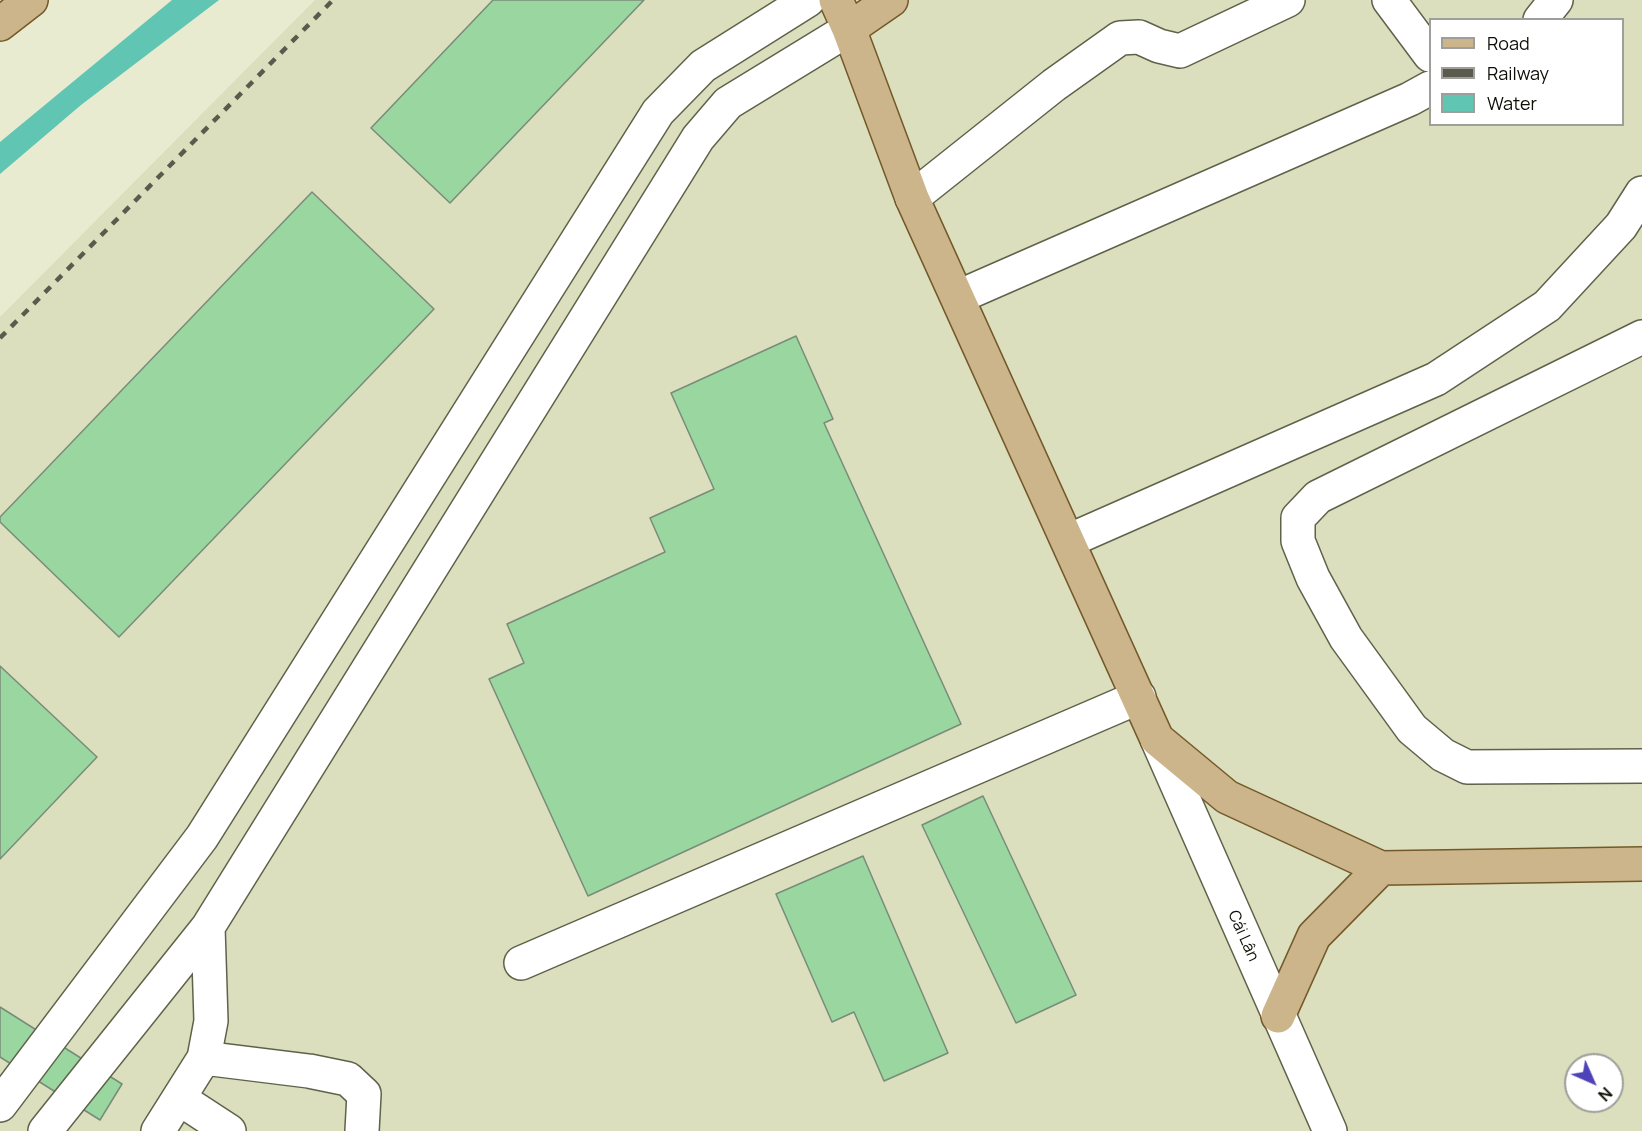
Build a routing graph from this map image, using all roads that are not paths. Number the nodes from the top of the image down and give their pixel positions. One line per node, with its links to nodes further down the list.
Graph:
1 (31, 0): 9 (main road)
2 (808, 0): 21 (street)
3 (836, 0): 10 (main road)
4 (891, 0): 10 (main road)
5 (1288, 0): 14 (street)
6 (1389, 0): 11 (street)
7 (1556, 0): 8 (street)
8 (1542, 18)
9 (0, 24)
10 (849, 29): 14 (main road); 23 (street)
11 (1429, 52)
12 (1429, 89): 15 (street)
13 (1642, 193): 17 (street)
14 (912, 198): 15 (main road)
15 (958, 297): 17 (main road)
16 (1642, 337): 20 (street)
17 (1068, 541): 18 (main road)
18 (1139, 697): 19 (main road); 26 (street)
19 (1157, 740): 24 (main road); 27 (street, Cái Lân)
20 (1642, 766)
21 (202, 837): 23 (street); 30 (street)
22 (1642, 864): 24 (main road)
23 (247, 865): 25 (street)
24 (1381, 868): 27 (main road)
25 (208, 927): 28 (street); 31 (street)
26 (522, 963)
27 (1278, 1016): 35 (street, Cái Lân)
28 (204, 1058): 29 (street); 34 (street)
29 (180, 1099): 32 (street); 33 (street)
30 (0, 1105)
31 (45, 1131)
32 (158, 1131)
33 (229, 1131)
34 (362, 1131)
35 (1330, 1131)

